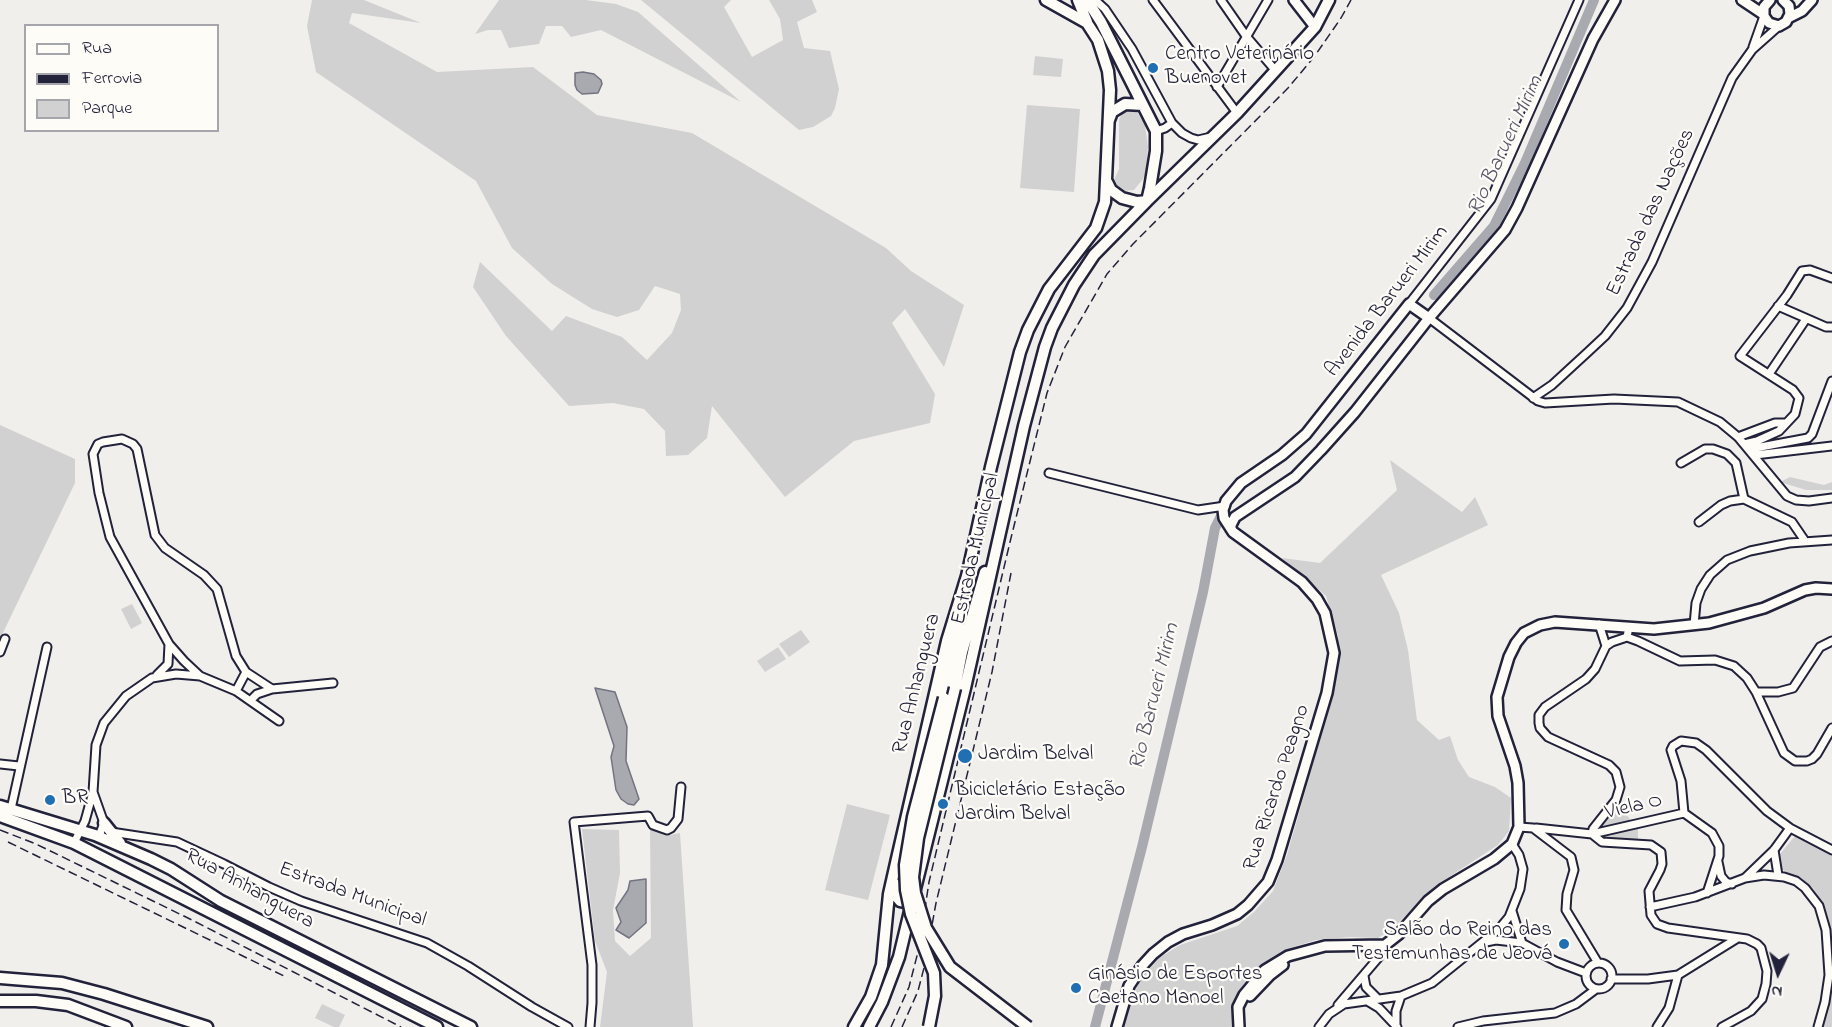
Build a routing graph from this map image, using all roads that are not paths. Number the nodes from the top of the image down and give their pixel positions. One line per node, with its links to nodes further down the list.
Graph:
1 (1046, 0): 20 (main road)
2 (1078, 0): 20 (main road, Rua Anhanguera)
3 (1087, 0): 26 (main road)
4 (1095, 0): 24 (street)
5 (1153, 0): 28 (street)
6 (1221, 0): 23 (street)
7 (1268, 0): 23 (street)
8 (1294, 0): 22 (street)
9 (1329, 0): 22 (main road, Estrada Municipal)
10 (1579, 0): 38 (street, Avenida Barueri Mirim)
11 (1610, 0): 18 (street, Avenida Barueri Mirim)
12 (1615, 0): 18 (street, Avenida Barueri Mirim)
13 (1742, 0): 17 (street)
14 (1770, 0): 17 (street)
15 (1783, 0): 19 (street)
16 (1812, 0): 19 (street)
17 (1764, 15): 21 (street); 25 (street, Estrada das Nações)
18 (1604, 17): 40 (street, Avenida Barueri Mirim)
19 (1788, 18): 21 (street)
20 (1087, 23): 31 (main road, Rua Anhanguera)
21 (1779, 26): 25 (street, Estrada das Nações)
22 (1315, 27): 27 (main road, Estrada Municipal)
23 (1246, 36): 27 (street); 28 (street)
24 (1132, 49): 26 (street); 32 (street)
25 (1752, 50): 45 (street, Estrada das Nações)
26 (1117, 53): 29 (main road)
27 (1275, 70): 30 (main road, Estrada Municipal)
28 (1217, 87): 30 (street)
29 (1143, 105): 31 (main road); 33 (main road)
30 (1237, 113): 34 (main road, Estrada Municipal)
31 (1109, 120): 35 (main road, Rua Anhanguera)
32 (1172, 123): 33 (street); 34 (street)
33 (1156, 131): 36 (main road)
34 (1216, 135): 36 (main road, Estrada Municipal)
35 (1107, 181): 36 (main road); 63 (main road, Rua Anhanguera)
36 (1147, 201): 60 (main road, Estrada Municipal)
37 (1832, 278): 39 (street)
38 (1409, 304): 40 (street); 57 (street, Avenida Barueri Mirim)
39 (1778, 306): 41 (street); 43 (street)
40 (1429, 318): 45 (street); 59 (street, Avenida Barueri Mirim)
41 (1806, 319): 42 (street); 43 (street)
42 (1832, 327)
43 (1769, 374): 46 (street)
44 (1832, 381): 50 (street)
45 (1533, 398): 48 (street)
46 (1786, 423): 47 (street); 49 (street)
47 (1763, 429): 48 (street); 49 (street)
48 (1738, 437): 52 (street)
49 (1769, 437): 52 (street)
50 (1804, 444): 51 (street); 52 (street)
51 (1832, 446)
52 (1750, 449): 56 (street)
53 (1681, 463): 55 (street)
54 (1049, 473): 57 (street)
55 (1744, 498): 58 (street); 62 (street)
56 (1832, 498)
57 (1225, 506): 59 (street)
58 (1699, 522)
59 (1231, 529): 148 (street, Rua Ricardo Peagno)
60 (999, 537): 116 (main road, Estrada Municipal); 147 (main road, bridge)
61 (1832, 540): 62 (street)
62 (1805, 541): 66 (street)
63 (967, 576): 112 (main road, Rua Anhanguera); 146 (main road, bridge)
64 (1832, 589): 66 (street)
65 (1599, 624): 67 (street); 72 (street); 93 (street)
66 (1694, 625): 67 (street)
67 (1629, 627): 68 (street)
68 (1627, 638): 72 (street); 81 (street)
69 (5, 639): 74 (street)
70 (1832, 641): 81 (street)
71 (170, 644): 75 (street); 76 (street); 77 (street)
72 (1606, 646): 98 (street)
73 (47, 647): 86 (street)
74 (0, 652)
75 (246, 672): 79 (street); 80 (street)
76 (200, 676): 77 (street); 80 (street)
77 (152, 678): 88 (street)
78 (333, 683): 79 (street)
79 (272, 689): 82 (street)
80 (236, 691): 82 (street)
81 (1756, 692): 84 (street)
82 (251, 700): 83 (street)
83 (279, 721)
84 (1832, 729)
85 (0, 764): 86 (street)
86 (20, 766): 90 (street)
87 (681, 787): 143 (street)
88 (93, 792): 94 (street); 97 (street)
89 (0, 806): 90 (main road, Rua Anhanguera)
90 (11, 809): 97 (main road, Rua Anhanguera)
91 (1684, 813): 96 (street); 98 (street, Viela O); 106 (street)
92 (0, 816): 101 (main road)
93 (1519, 827): 95 (street); 100 (street)
94 (107, 828): 99 (street); 102 (main road); 142 (street, Estrada Municipal)
95 (1533, 828): 98 (street); 125 (street)
96 (1790, 828): 103 (street); 104 (street)
97 (80, 831): 99 (main road, Rua Anhanguera); 101 (street)
98 (1592, 834): 117 (street)
99 (97, 836): 101 (main road); 102 (main road, Rua Anhanguera)
100 (1512, 844): 118 (street); 123 (street)
101 (77, 845): 107 (main road)
102 (122, 846): 105 (main road, Rua Anhanguera)
103 (1774, 850): 108 (street); 111 (street)
104 (1832, 850)
105 (151, 859): 109 (main road); 141 (main road, Rua Anhanguera)
106 (1718, 859): 114 (street); 115 (street)
107 (110, 861): 109 (main road); 119 (main road)
108 (1763, 861): 110 (street); 113 (street)
109 (144, 873): 119 (main road)
110 (1769, 874): 111 (street); 113 (street)
111 (1778, 875): 155 (street)
112 (894, 877): 116 (main road); 144 (main road, Rua Anhanguera)
113 (1745, 878): 114 (street)
114 (1732, 884): 115 (street)
115 (1707, 893): 117 (street)
116 (913, 897): 145 (main road, Estrada Municipal)
117 (1650, 907): 120 (street)
118 (1512, 911): 121 (street); 122 (street)
119 (217, 915): 140 (main road)
120 (1736, 939): 127 (street); 154 (street)
121 (1483, 943): 122 (street); 132 (street)
122 (1522, 943): 126 (street)
123 (1385, 945): 124 (street); 128 (street)
124 (1336, 946): 149 (street); 150 (street)
125 (1598, 963): 126 (street); 130 (street)
126 (1586, 973): 131 (street)
127 (1678, 975): 130 (street); 153 (street)
128 (1364, 976): 133 (street); 136 (street)
129 (0, 978): 137 (main road)
130 (1611, 979): 131 (street)
131 (1596, 989): 152 (street)
132 (1401, 996): 133 (street); 138 (street)
133 (1378, 999): 135 (street)
134 (0, 1001): 139 (main road)
135 (1369, 1002): 136 (street); 138 (street)
136 (1336, 1007): 151 (street)
137 (204, 1026)
138 (1397, 1026)
139 (126, 1027)
140 (438, 1027)
141 (471, 1027)
142 (568, 1027)
143 (590, 1027)
144 (854, 1027)
145 (869, 1027)
146 (929, 1027)
147 (1028, 1027)
148 (1117, 1027)
149 (1239, 1027)
150 (1245, 1027)
151 (1319, 1027)
152 (1458, 1027)
153 (1658, 1027)
154 (1722, 1027)
155 (1818, 1027)

